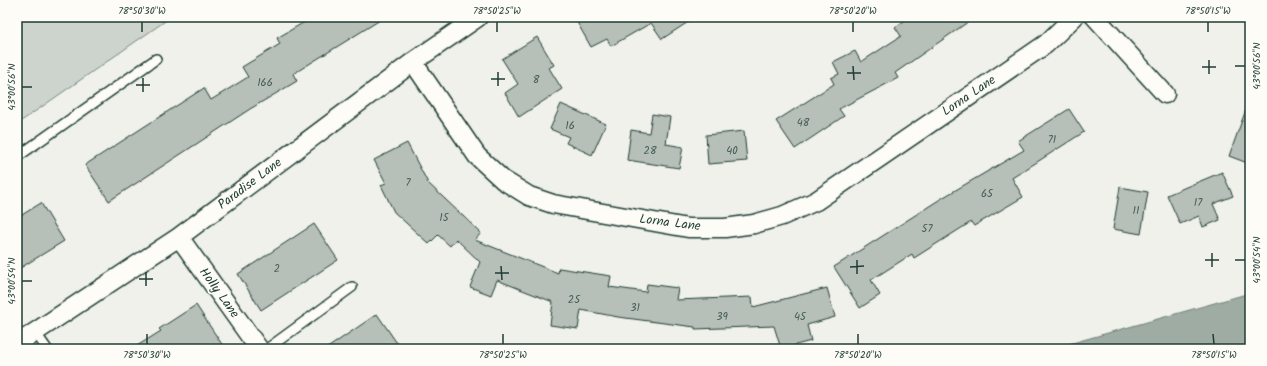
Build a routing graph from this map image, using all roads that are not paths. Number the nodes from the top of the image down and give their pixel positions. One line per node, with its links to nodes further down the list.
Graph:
1 (478, 17): 5 (street, Paradise Lane)
2 (1074, 17): 5 (street, Lorna Lane)
3 (1095, 17): 6 (street)
4 (156, 59): 7 (lane)
5 (413, 62): 8 (street, Paradise Lane)
6 (1165, 94)
7 (17, 157)
8 (179, 237): 10 (street, Paradise Lane); 13 (street, Holly Lane)
9 (352, 287): 14 (lane)
10 (35, 332): 11 (street, Paradise Lane); 12 (lane)
11 (17, 344)
12 (47, 349)
13 (259, 349)
14 (267, 349)

